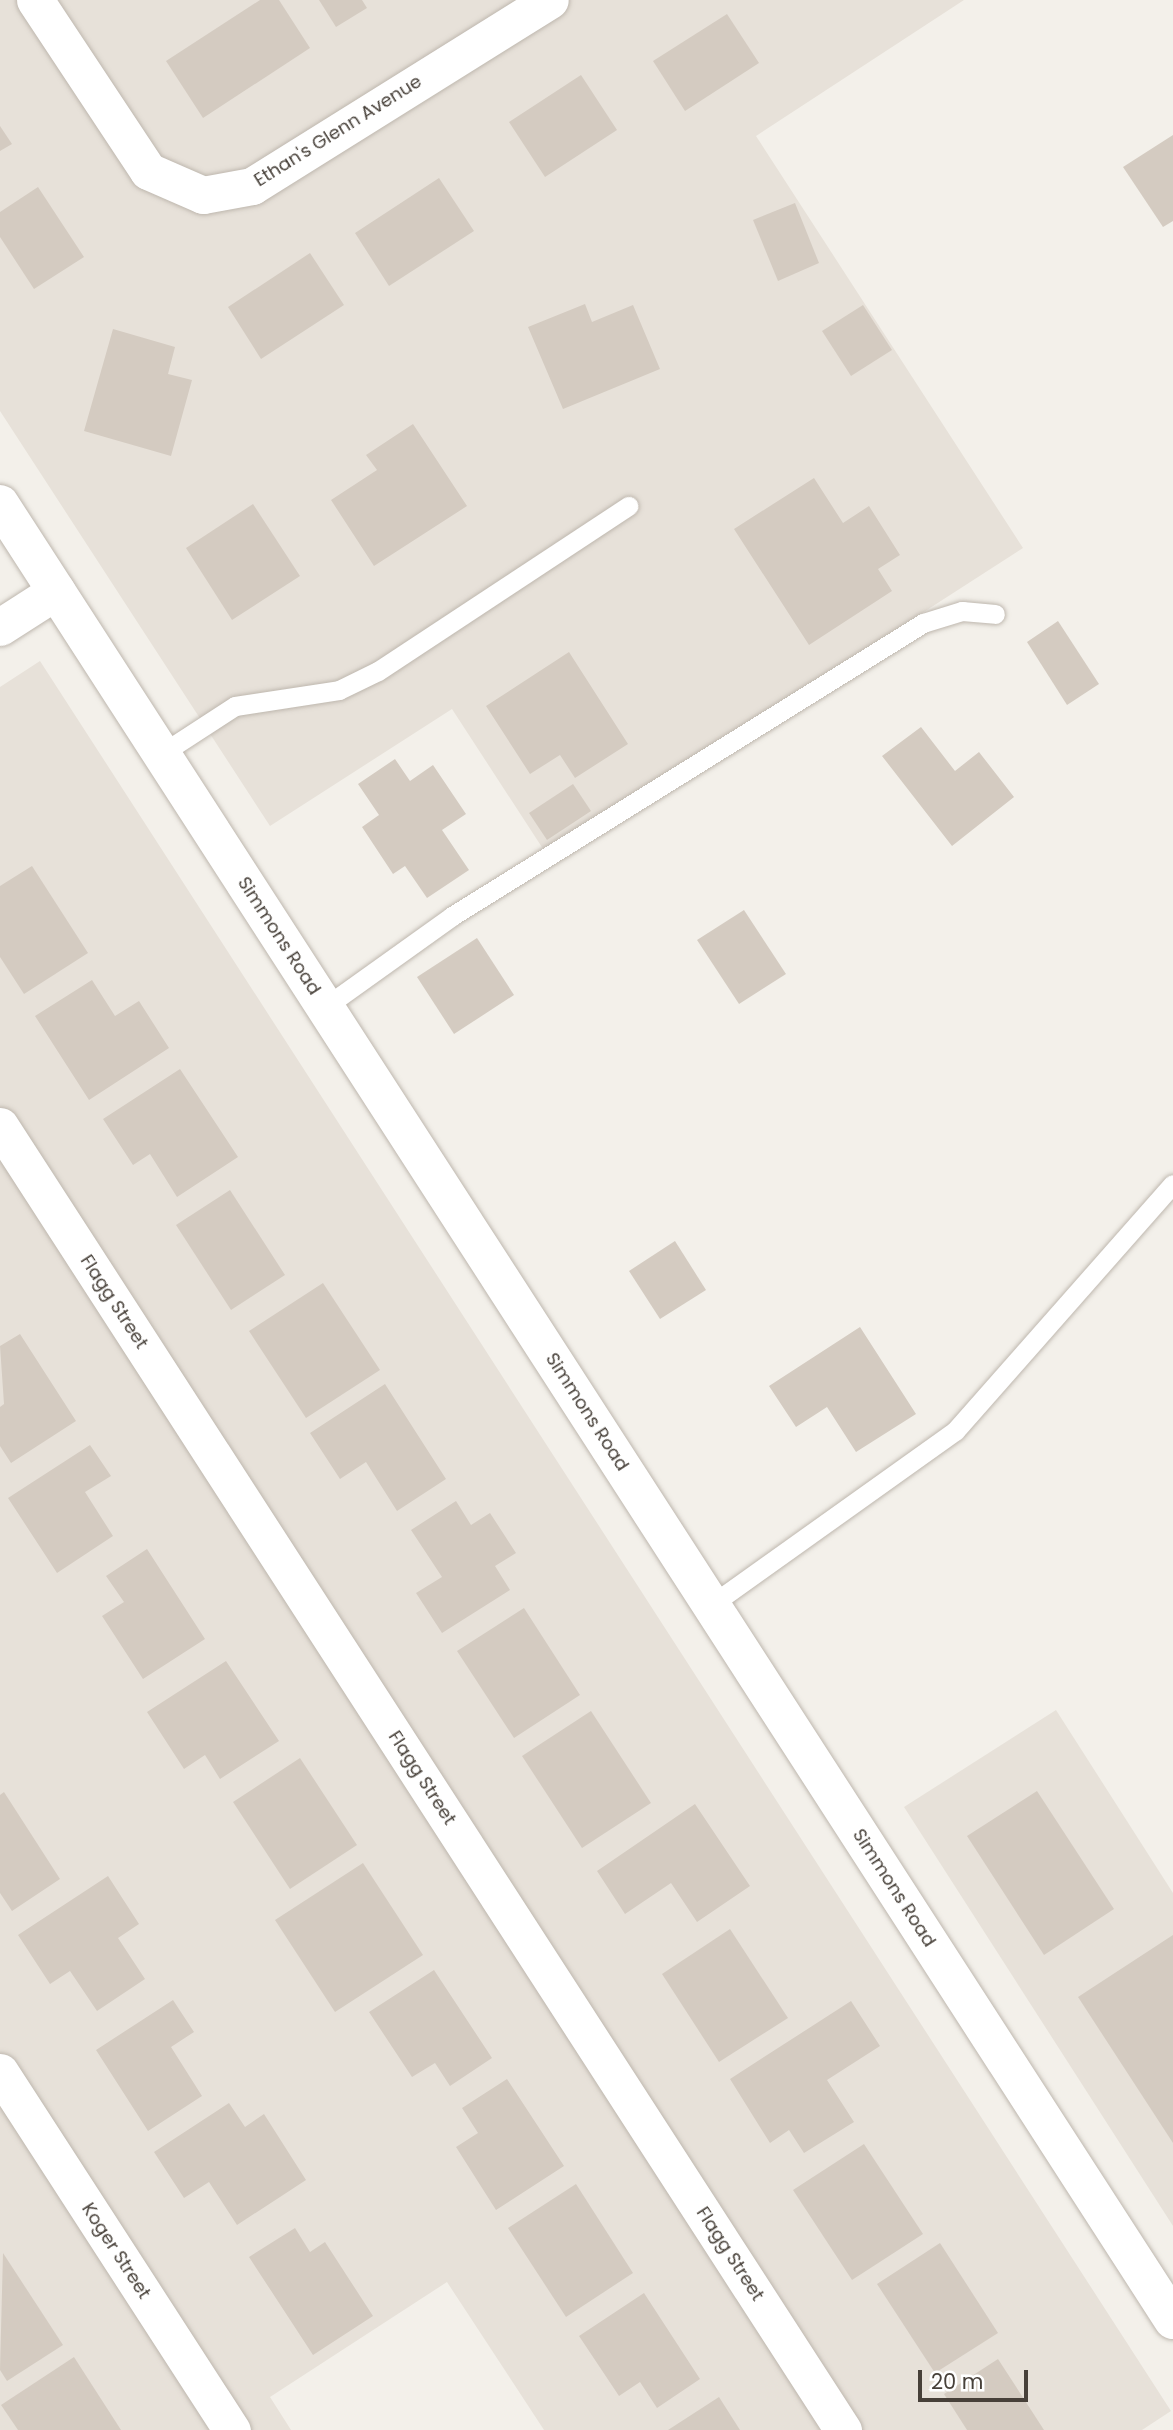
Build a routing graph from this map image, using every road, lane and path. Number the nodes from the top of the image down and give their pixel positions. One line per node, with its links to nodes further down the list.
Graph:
1 (35, 0): 2 (street, Ethan's Glenn Avenue)
2 (550, 0)
3 (0, 504): 5 (street, Simmons Road)
4 (628, 506): 8 (lane)
5 (56, 591): 7 (street); 8 (street, Simmons Road)
6 (995, 614): 9 (lane)
7 (0, 627)
8 (161, 754): 9 (street, Simmons Road)
9 (325, 1007): 12 (street, Simmons Road)
10 (0, 1126): 16 (street, Flagg Street)
11 (1173, 1184): 12 (lane)
12 (711, 1605): 14 (street, Simmons Road)
13 (0, 2071): 15 (street, Koger Street)
14 (1173, 2320)
15 (232, 2430)
16 (843, 2430)

